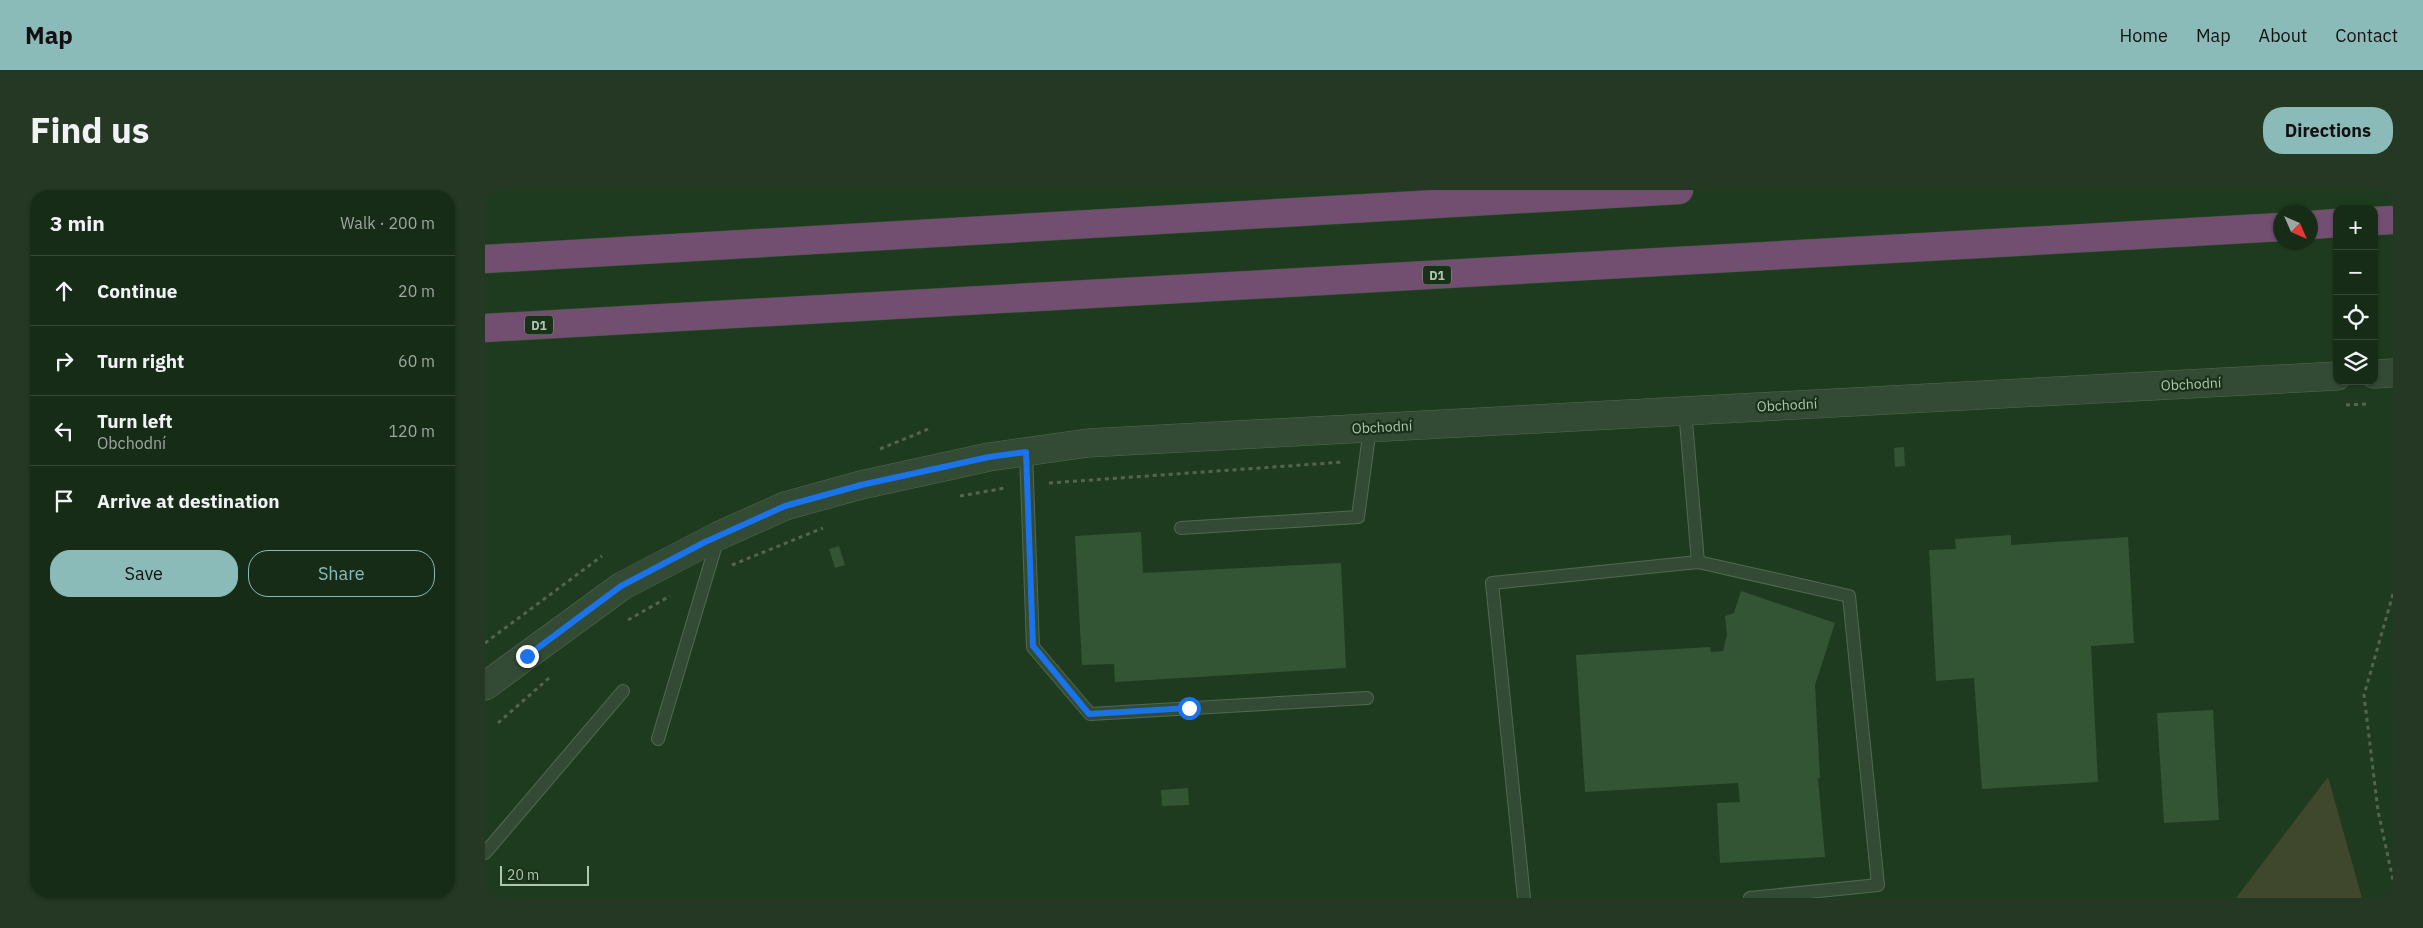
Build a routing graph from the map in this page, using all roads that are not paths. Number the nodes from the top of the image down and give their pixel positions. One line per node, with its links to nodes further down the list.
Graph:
1 (1679, 190): 7 (highway)
2 (2393, 220): 3 (highway)
3 (2378, 221)
4 (2333, 223): 5 (highway)
5 (2318, 224)
6 (2273, 226): 8 (highway, D1)
7 (485, 259)
8 (485, 328)
9 (2378, 374): 10 (street)
10 (2393, 374)
11 (2333, 376): 12 (street, Obchodní)
12 (1685, 410): 13 (street, Obchodní); 17 (lane)
13 (1370, 428): 14 (street, Obchodní); 15 (lane)
14 (1026, 452): 16 (street, Obchodní); 20 (lane)
15 (1181, 528)
16 (718, 536): 18 (street, Obchodní); 21 (lane)
17 (1698, 562): 23 (lane); 24 (lane)
18 (485, 686)
19 (623, 691): 22 (lane)
20 (1367, 698)
21 (658, 739)
22 (485, 853)
23 (1524, 898)
24 (1750, 898)

